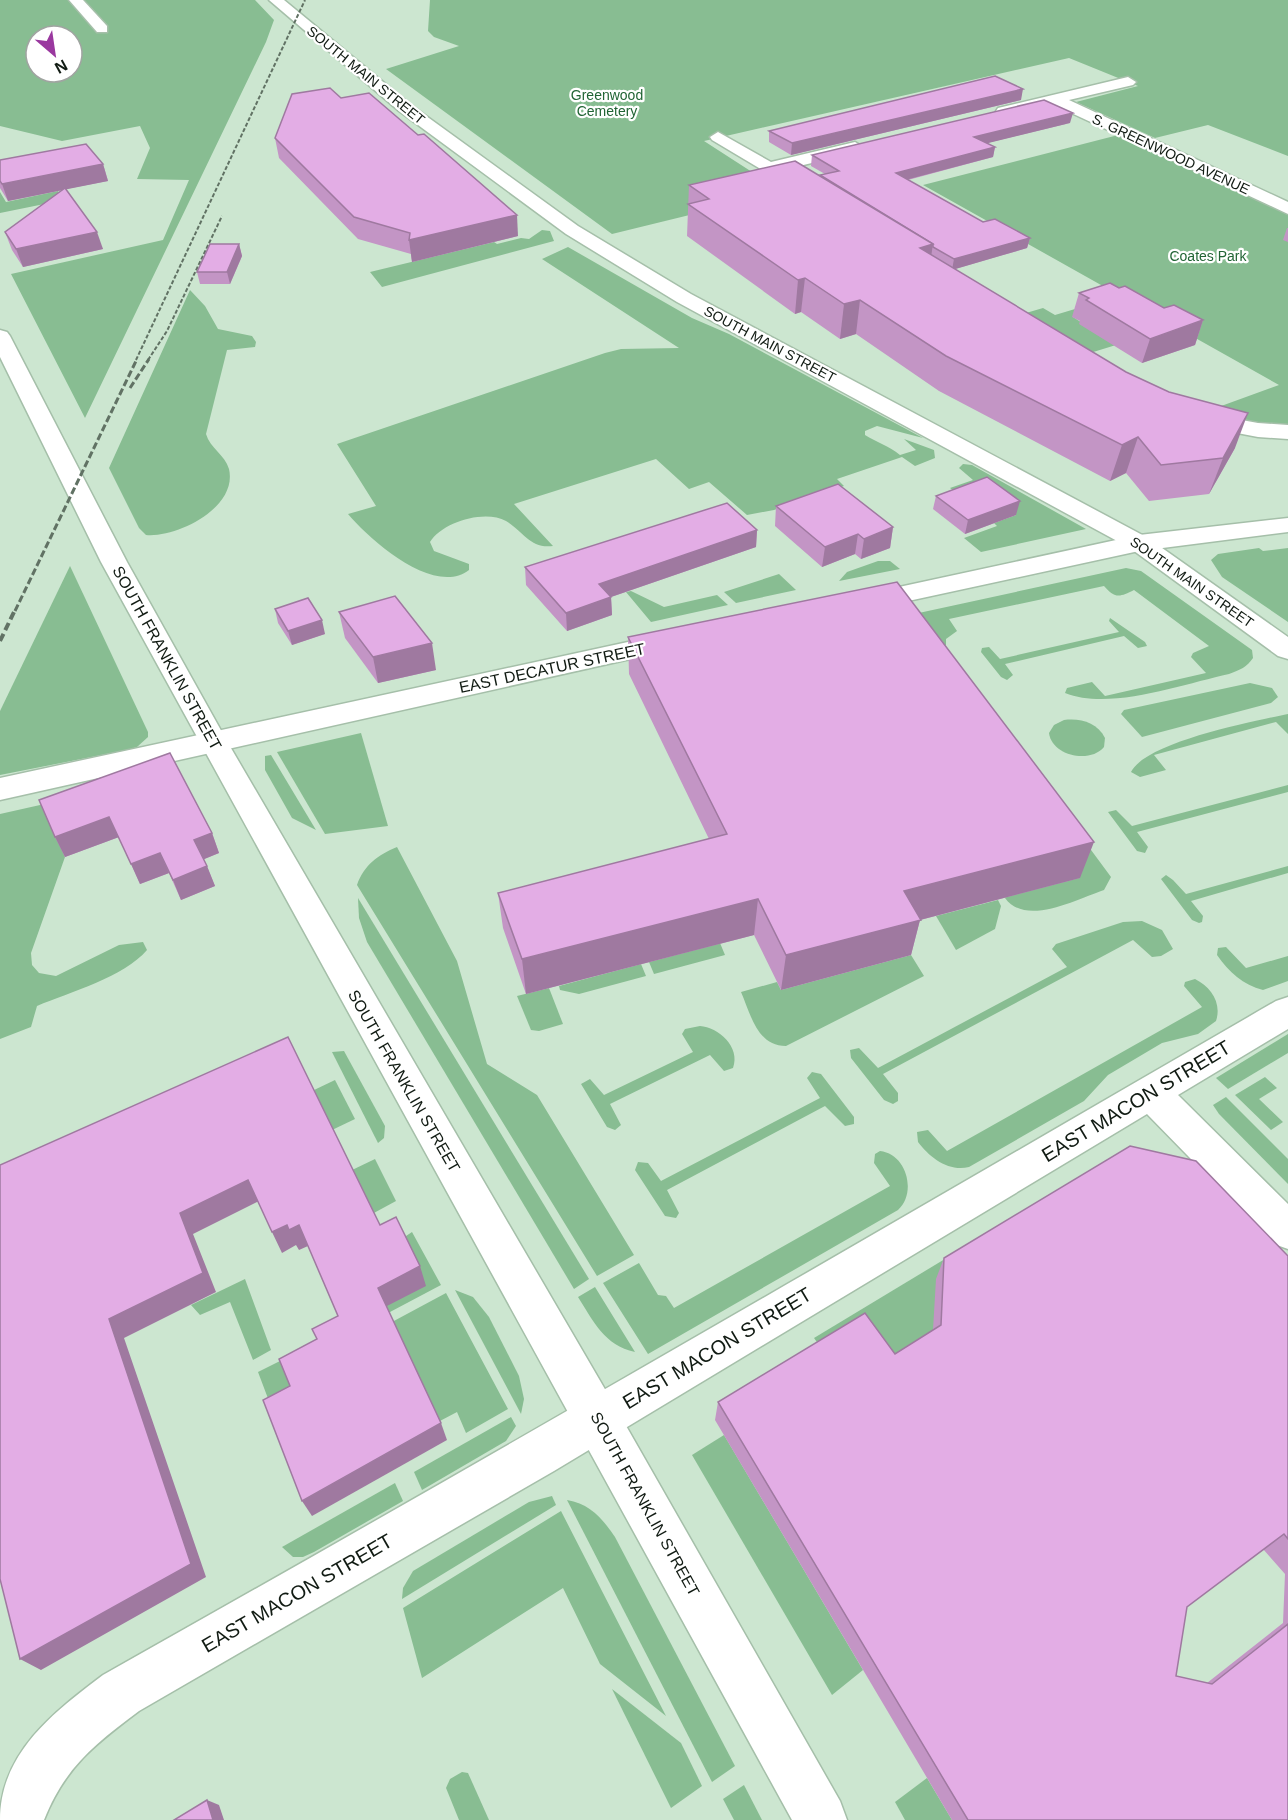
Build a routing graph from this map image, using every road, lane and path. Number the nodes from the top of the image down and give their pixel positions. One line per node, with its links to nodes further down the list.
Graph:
1 (76, 0): 3 (main road)
2 (276, 0): 16 (main road, SOUTH MAIN STREET)
3 (102, 29)
4 (1128, 82): 5 (main road)
5 (1053, 99): 6 (main road); 11 (main road, S. GREENWOOD AVENUE)
6 (985, 116)
7 (718, 137): 9 (main road)
8 (872, 143): 9 (main road)
9 (769, 168): 10 (main road)
10 (824, 202)
11 (1288, 208)
12 (0, 336): 20 (main road, SOUTH FRANKLIN STREET)
13 (1182, 414): 14 (main road)
14 (1288, 432)
15 (1288, 525): 16 (main road)
16 (1139, 543): 17 (main road); 19 (main road, SOUTH MAIN STREET)
17 (837, 608)
18 (701, 636): 20 (main road, EAST DECATUR STREET)
19 (1288, 650)
20 (213, 743): 21 (main road, EAST DECATUR STREET); 25 (main road, SOUTH FRANKLIN STREET)
21 (0, 789)
22 (1288, 1011): 23 (main road, EAST MACON STREET)
23 (1150, 1092): 24 (main road); 25 (main road, EAST MACON STREET)
24 (1288, 1231)
25 (597, 1419): 26 (main road, EAST MACON STREET); 27 (main road, SOUTH FRANKLIN STREET)
26 (18, 1820)
27 (821, 1820)

